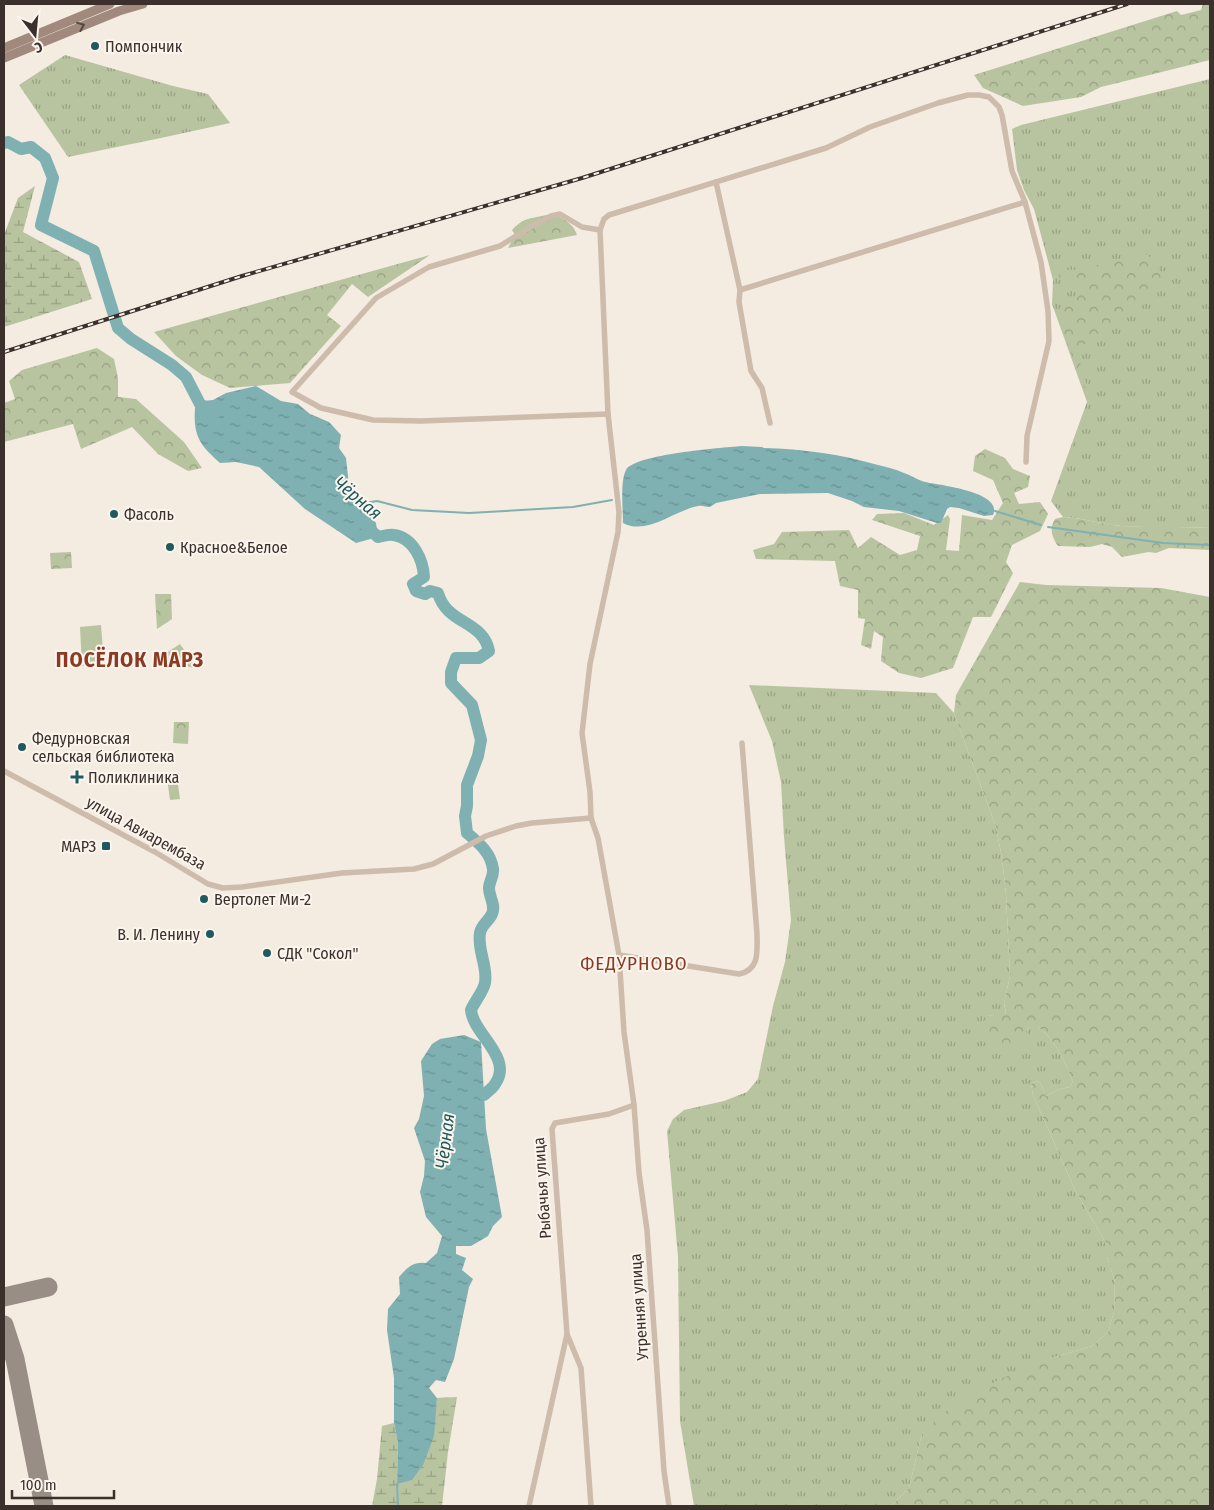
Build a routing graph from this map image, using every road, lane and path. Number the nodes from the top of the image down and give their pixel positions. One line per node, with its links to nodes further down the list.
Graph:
1 (110, 4): 3 (main road)
2 (143, 4): 4 (main road, one-way to 2)
3 (4, 48)
4 (4, 58)
5 (716, 182): 6 (street); 7 (street); 8 (street)
6 (1025, 202): 8 (street); 11 (street)
7 (600, 230): 9 (street); 9 (street)
8 (740, 290): 10 (street)
9 (608, 414): 14 (street)
10 (770, 423)
11 (1026, 462)
12 (742, 743): 15 (street)
13 (4, 771): 14 (street, улица Авиарембаза)
14 (590, 818): 15 (street, Утренняя улица)
15 (619, 955): 16 (street, Утренняя улица)
16 (634, 1105): 17 (street, Рыбачья улица); 20 (street, Утренняя улица)
17 (567, 1334): 18 (street); 19 (street)
18 (529, 1506)
19 (591, 1506)
20 (669, 1506)

